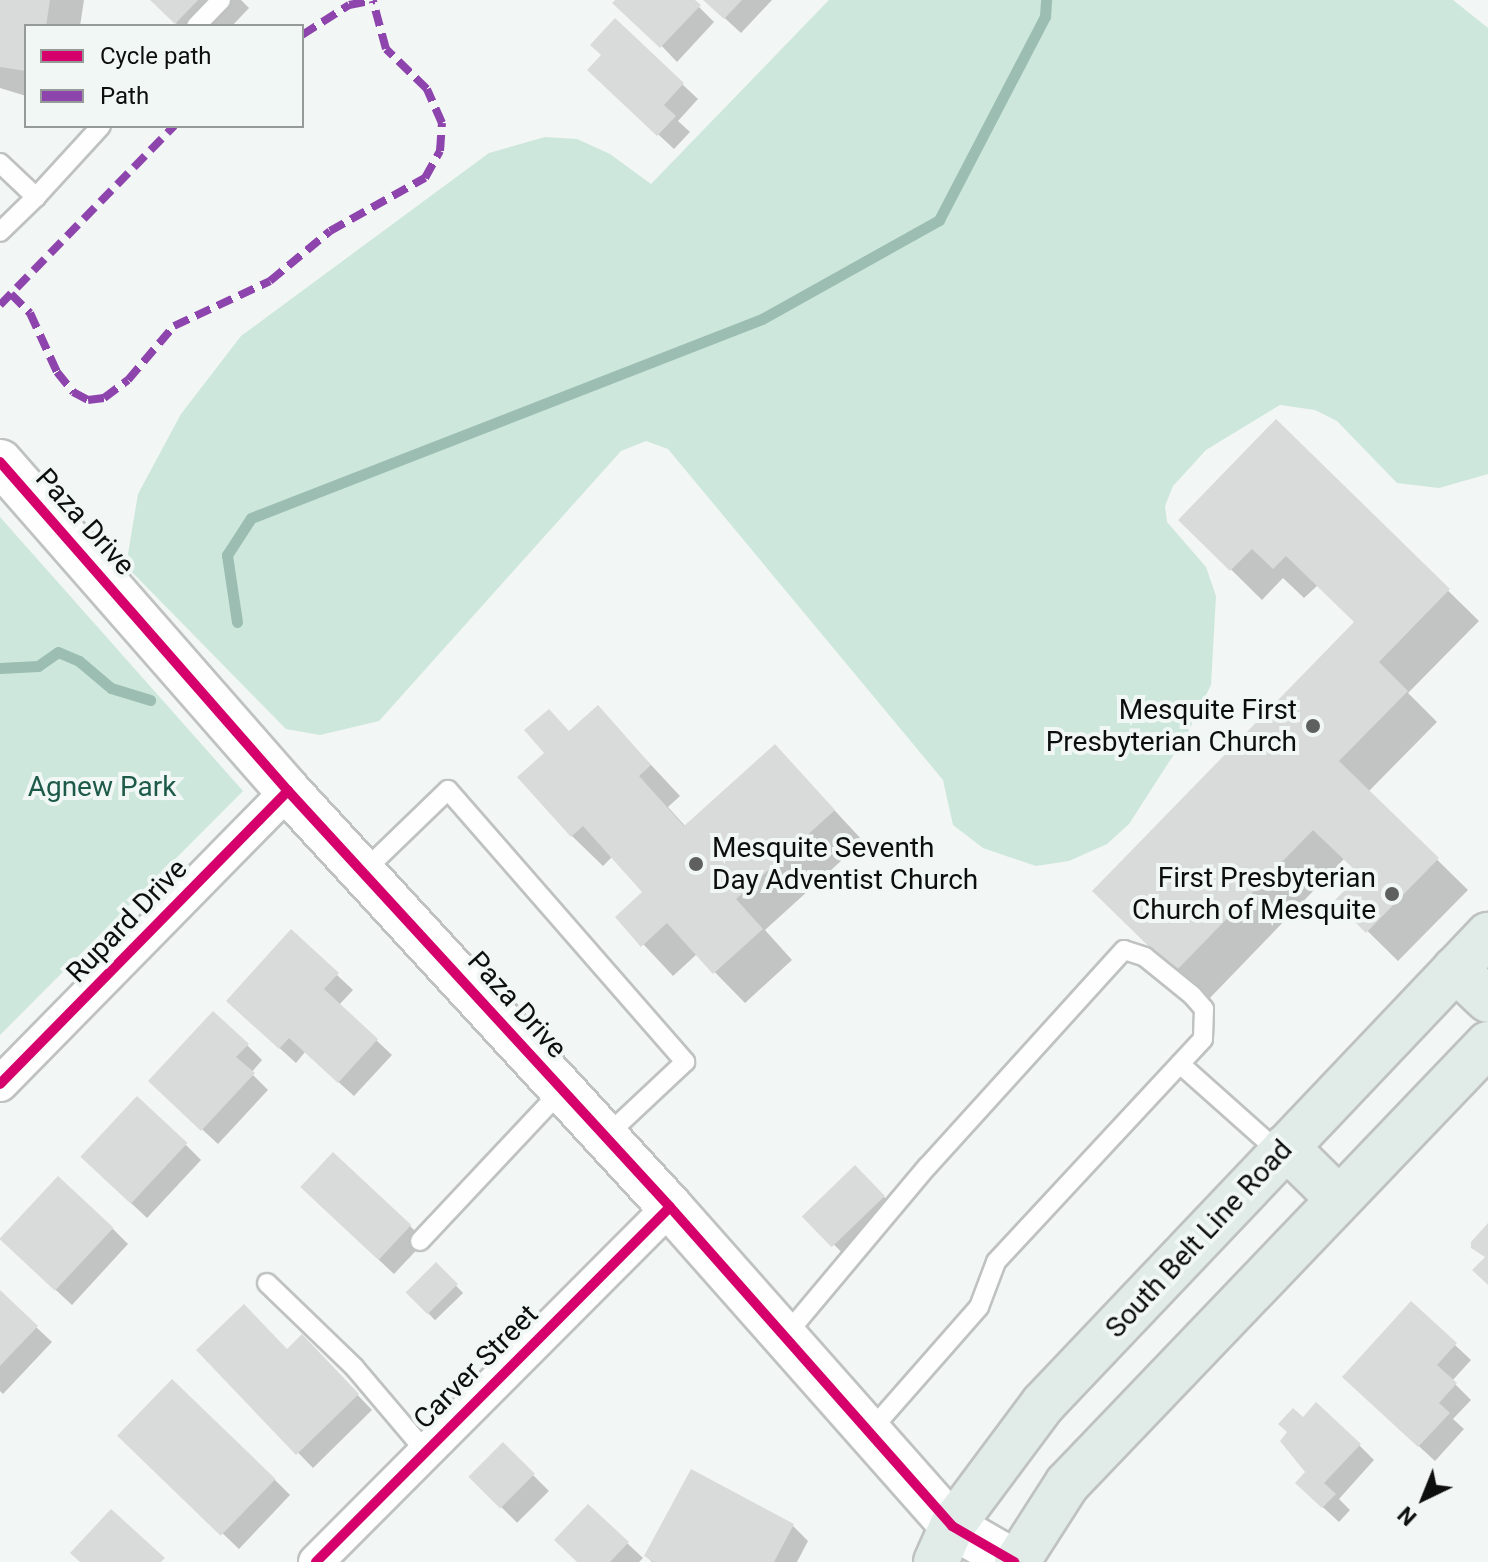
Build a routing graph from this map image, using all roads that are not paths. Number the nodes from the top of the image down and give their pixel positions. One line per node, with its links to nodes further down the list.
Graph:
1 (221, 0): 2 (lane)
2 (198, 24)
3 (99, 128): 5 (lane)
4 (0, 163): 5 (lane)
5 (36, 197): 6 (lane)
6 (0, 232)
7 (0, 462): 8 (street, Paza Drive)
8 (288, 791): 9 (street, Paza Drive); 15 (street, Rupard Drive)
9 (363, 872): 16 (street, Paza Drive); 17 (lane)
10 (1488, 935): 11 (main road, South Belt Line Road)
11 (1455, 969): 12 (main road); 18 (main road, South Belt Line Road)
12 (1488, 1000)
13 (1488, 1044): 19 (main road)
14 (1180, 1064): 18 (lane); 23 (lane); 24 (lane)
15 (0, 1084)
16 (562, 1090): 17 (street, Paza Drive); 21 (lane)
17 (605, 1137): 20 (street, Paza Drive)
18 (1283, 1150): 19 (main road); 26 (main road, South Belt Line Road)
19 (1339, 1199): 28 (main road)
20 (670, 1207): 23 (street, Paza Drive); 25 (street, Carver Street)
21 (420, 1241)
22 (267, 1283): 25 (lane)
23 (785, 1336): 24 (street, Paza Drive)
24 (869, 1432): 26 (street, Paza Drive)
25 (426, 1452): 27 (street, Carver Street)
26 (944, 1544): 28 (street, Paza Drive)
27 (316, 1562)
28 (1015, 1562)

